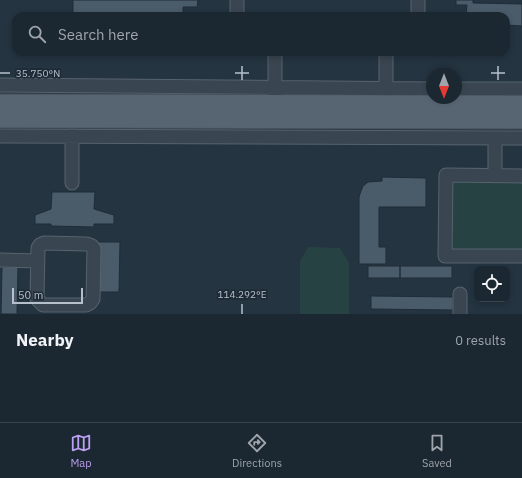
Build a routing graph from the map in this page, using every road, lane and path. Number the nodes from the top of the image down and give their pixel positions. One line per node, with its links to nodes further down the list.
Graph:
1 (237, 0): 3 (street)
2 (418, 0): 4 (street)
3 (237, 12)
4 (418, 12)
5 (275, 56): 11 (street)
6 (386, 56): 12 (street)
7 (0, 86): 11 (street)
8 (426, 89): 12 (street)
9 (462, 89): 10 (street)
10 (522, 89)
11 (275, 95): 12 (main road); 13 (main road)
12 (386, 96): 14 (main road)
13 (0, 103)
14 (522, 104)
15 (0, 120): 16 (main road)
16 (522, 120)
17 (0, 136): 18 (street)
18 (72, 136): 19 (street); 23 (street)
19 (495, 138): 20 (street); 21 (street)
20 (522, 138)
21 (495, 176): 22 (street); 24 (street)
22 (522, 176)
23 (72, 183)
24 (522, 256)
25 (0, 260): 26 (street)
26 (38, 260): 26 (street)
27 (460, 294): 28 (street)
28 (460, 314)

